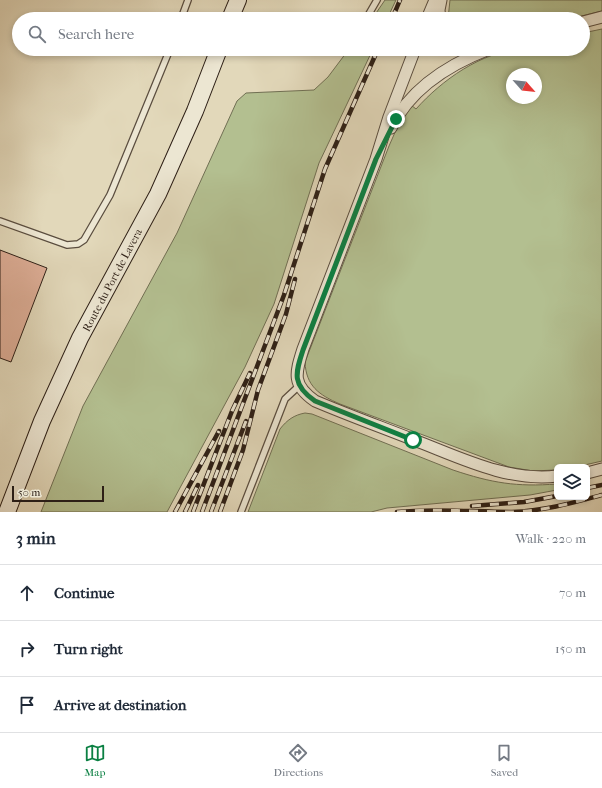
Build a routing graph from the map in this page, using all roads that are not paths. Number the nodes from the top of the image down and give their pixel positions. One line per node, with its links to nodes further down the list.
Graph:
1 (188, 0): 6 (lane)
2 (238, 0): 7 (street)
3 (377, 0): 8 (lane)
4 (435, 0): 9 (street)
5 (441, 0): 10 (street)
6 (184, 12)
7 (233, 12)
8 (370, 12)
9 (430, 12)
10 (439, 12)
11 (602, 17): 12 (street)
12 (590, 20)
13 (167, 56): 18 (lane)
14 (216, 56): 23 (street, Route du Port de Lavera)
15 (412, 56): 17 (street)
16 (469, 56): 17 (street)
17 (376, 159): 19 (street)
18 (0, 221)
19 (299, 386): 22 (street); 24 (lane)
20 (602, 469): 21 (street)
21 (590, 472)
22 (554, 476)
23 (6, 512)
24 (241, 512)

